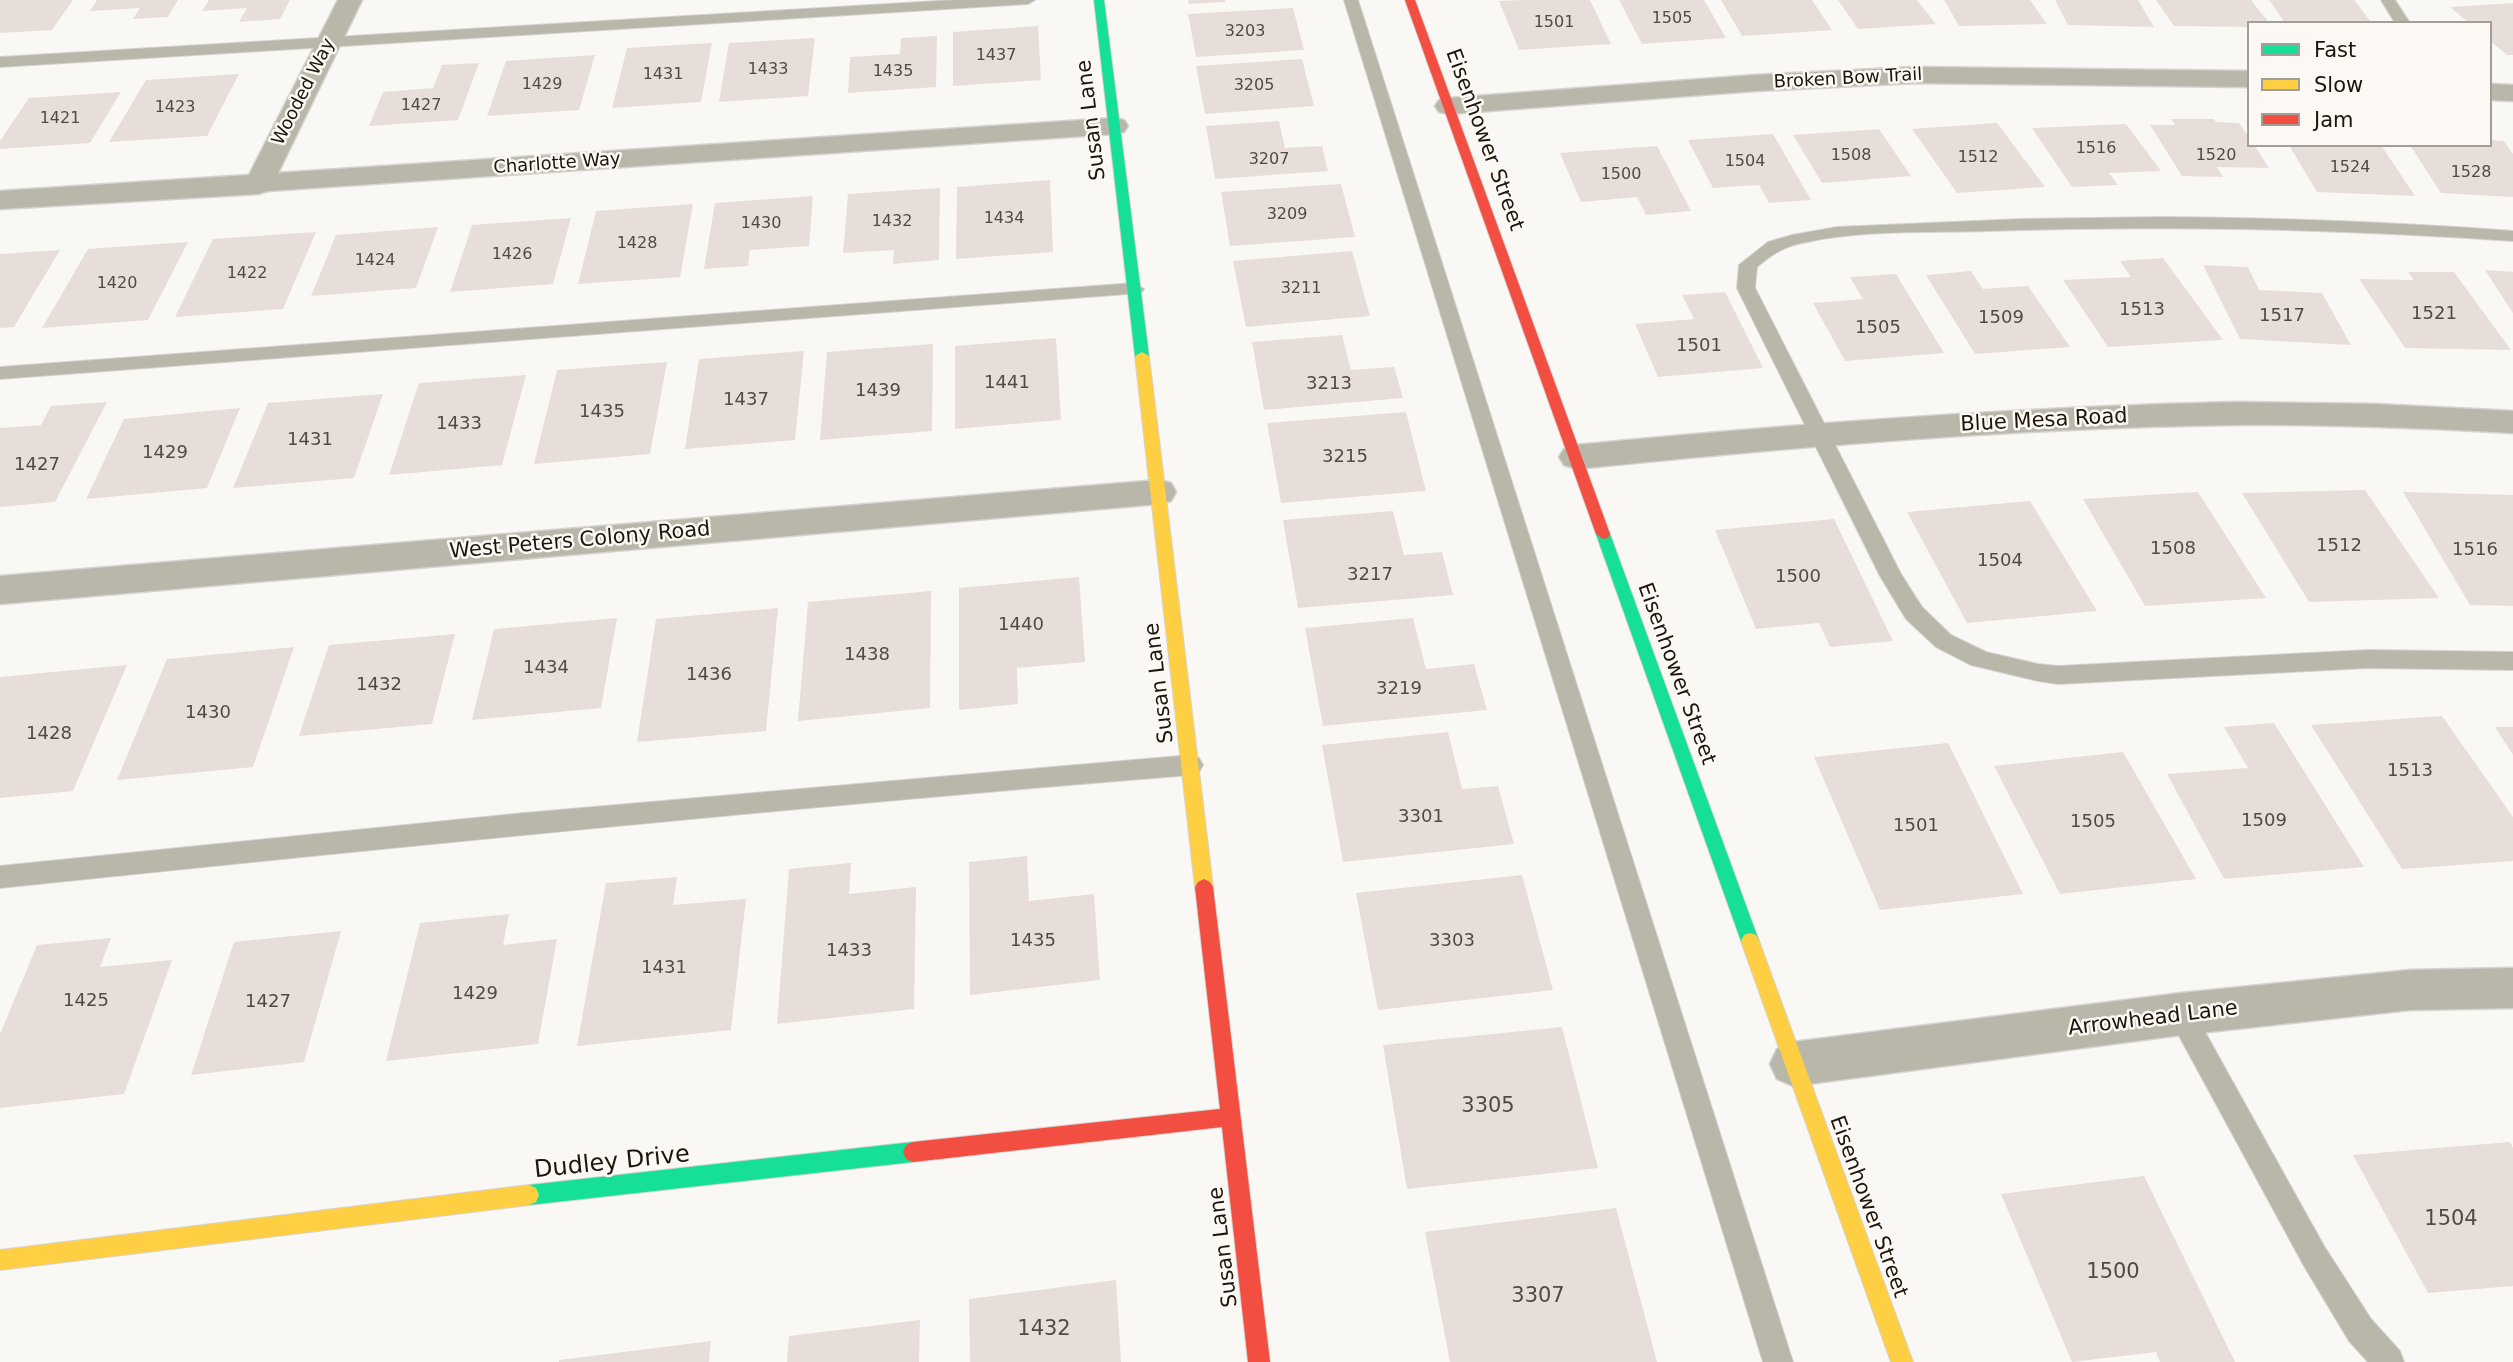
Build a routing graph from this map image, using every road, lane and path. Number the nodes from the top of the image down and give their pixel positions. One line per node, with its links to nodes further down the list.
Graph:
1 (351, 0): 8 (street, Wooded Way)
2 (1028, 0): 8 (lane)
3 (1099, 0): 14 (street, Susan Lane)
4 (1351, 0): 34 (lane)
5 (1410, 0): 13 (street, Eisenhower Street)
6 (2388, 0): 7 (lane)
7 (2402, 21)
8 (330, 42): 9 (lane); 15 (street, Wooded Way)
9 (0, 62)
10 (2247, 79): 13 (street, Broken Bow Trail)
11 (2492, 92): 12 (street)
12 (2513, 93)
13 (1449, 106): 22 (street, Eisenhower Street)
14 (1114, 126): 15 (street, Charlotte Way); 18 (street, Susan Lane)
15 (258, 185): 16 (street, Charlotte Way)
16 (0, 200)
17 (2513, 236): 21 (lane)
18 (1135, 289): 19 (lane); 23 (street, Susan Lane)
19 (0, 373)
20 (2513, 422): 21 (street, Blue Mesa Road)
21 (1823, 436): 22 (street, Blue Mesa Road); 25 (lane)
22 (1576, 457): 30 (street, Eisenhower Street)
23 (1159, 492): 24 (street, West Peters Colony Road); 26 (street, Susan Lane)
24 (0, 590)
25 (2513, 661)
26 (1191, 765): 27 (lane); 31 (street, Susan Lane)
27 (0, 877)
28 (2513, 988): 29 (street, Arrowhead Lane)
29 (2181, 1014): 30 (street, Arrowhead Lane); 36 (lane)
30 (1793, 1064): 35 (street, Eisenhower Street)
31 (1229, 1117): 32 (street, Dudley Drive); 33 (street, Susan Lane)
32 (0, 1260)
33 (1259, 1362)
34 (1778, 1362)
35 (1902, 1362)
36 (2389, 1362)

